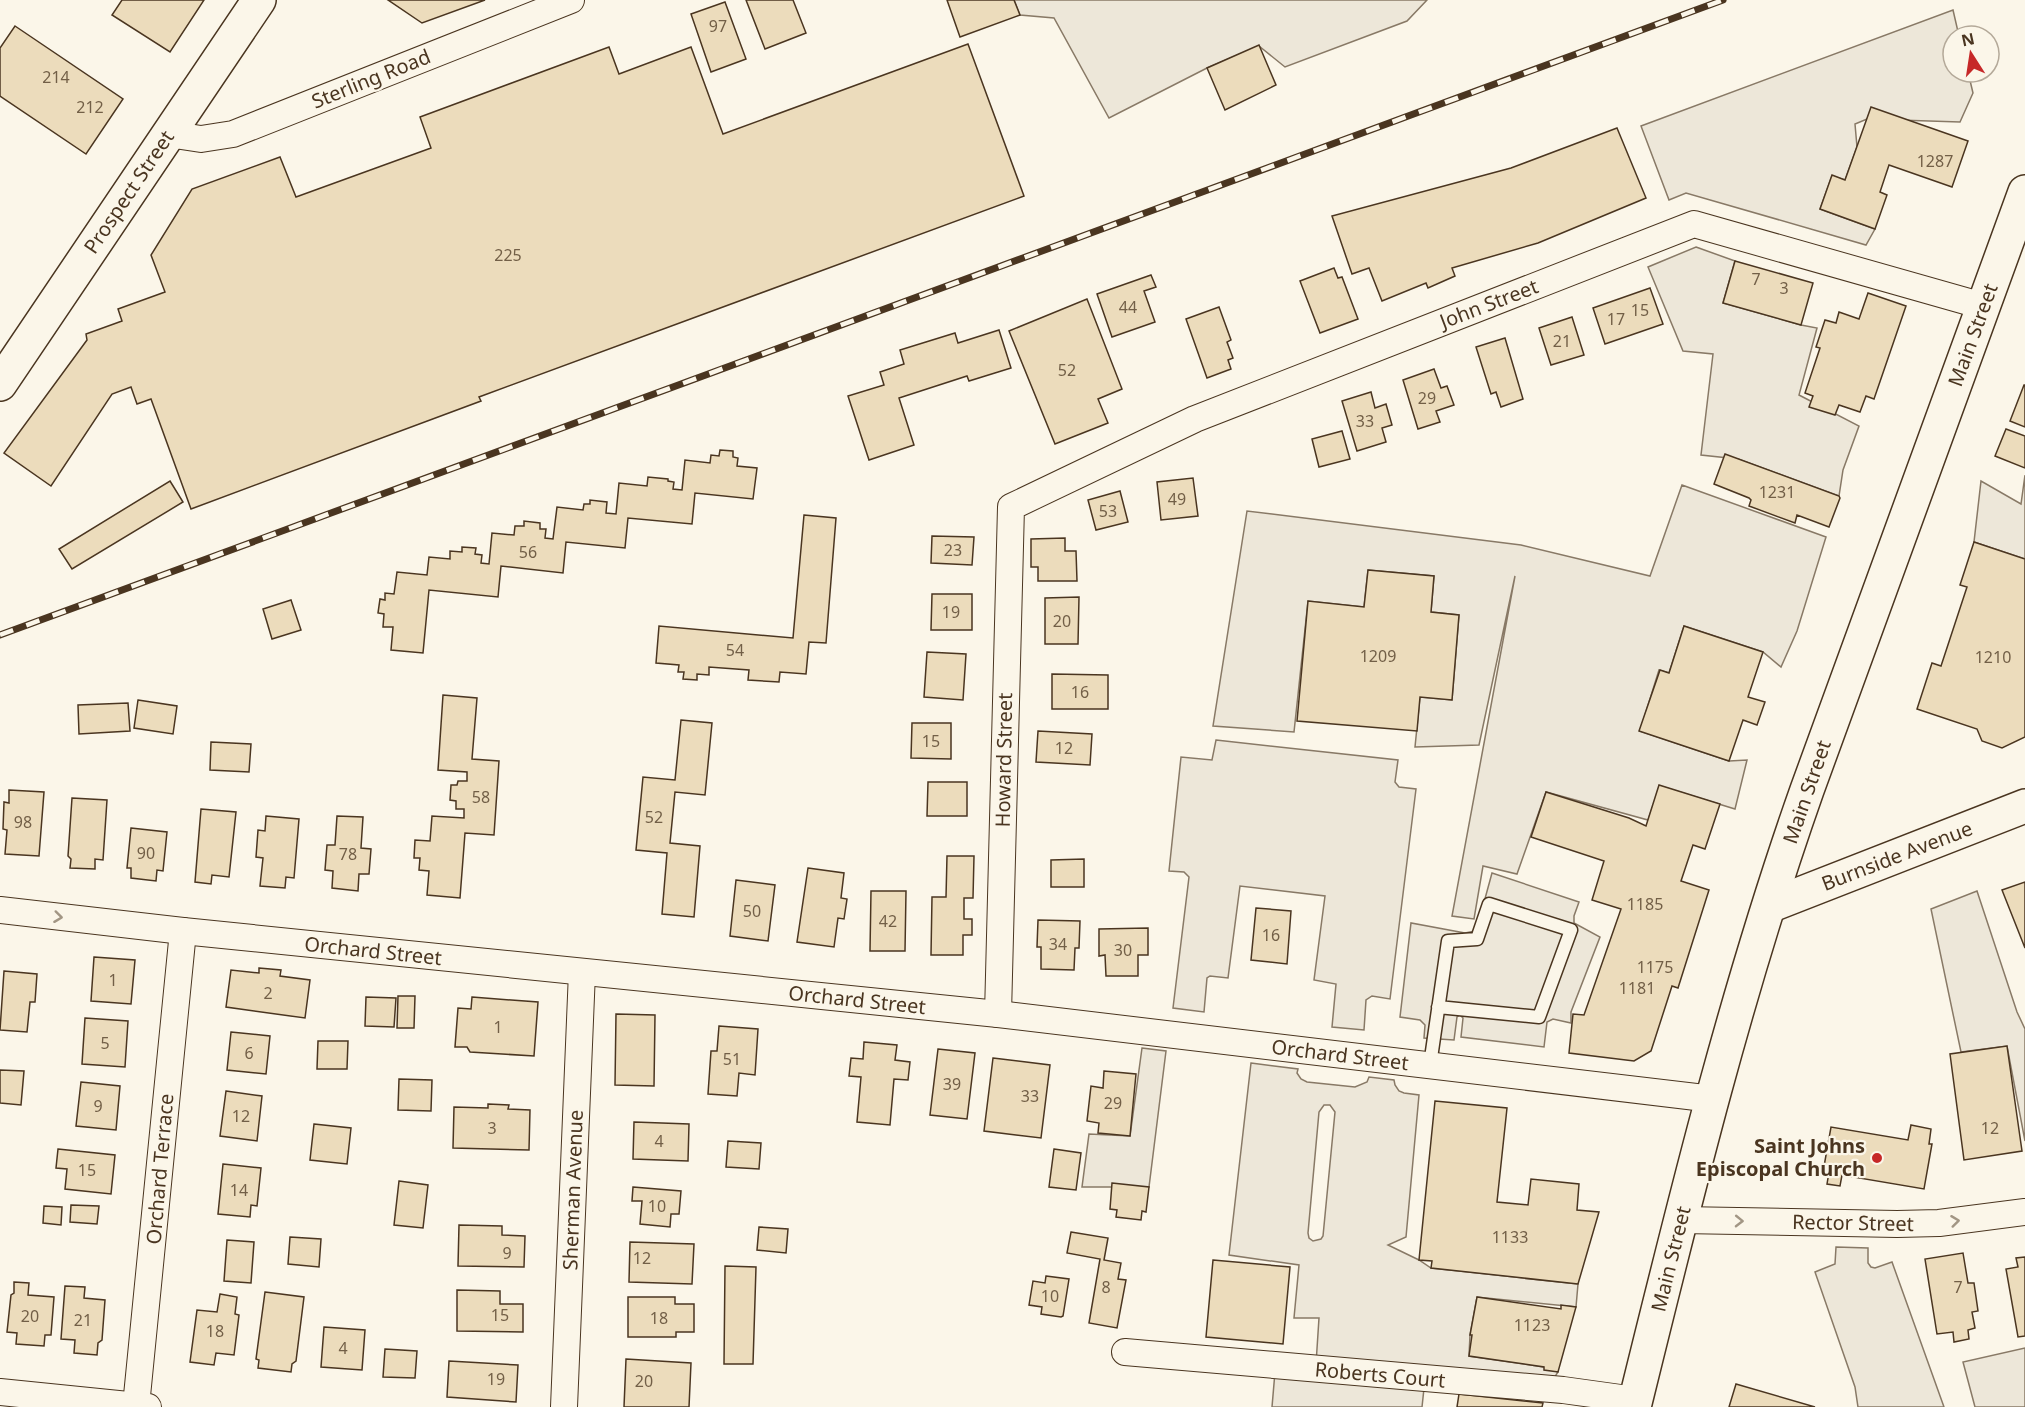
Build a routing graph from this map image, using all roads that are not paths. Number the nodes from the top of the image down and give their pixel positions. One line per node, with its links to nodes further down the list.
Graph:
1 (259, 0): 3 (main road, Prospect Street)
2 (571, 0): 3 (street, Sterling Road)
3 (168, 134): 6 (main road, Prospect Street)
4 (2025, 192): 5 (main road, Main Street)
5 (1983, 306): 7 (street, John Street); 9 (main road, Main Street)
6 (0, 384)
7 (1011, 507): 14 (street, Howard Street)
8 (2025, 806): 9 (main road, Burnside Avenue)
9 (1769, 906): 16 (main road, Main Street)
10 (0, 910): 11 (street, Orchard Street, one-way to 11)
11 (183, 932): 12 (street, Orchard Street); 22 (street, Orchard Terrace)
12 (582, 972): 14 (street, Orchard Street); 23 (street, Sherman Avenue)
13 (1438, 1007): 13 (lane); 15 (lane)
14 (998, 1014): 15 (street, Orchard Street)
15 (1430, 1065): 16 (street, Orchard Street)
16 (1713, 1099): 18 (main road, Main Street)
17 (2025, 1212): 18 (street, Rector Street, one-way to 17)
18 (1681, 1220): 21 (main road, Main Street)
19 (1125, 1352): 21 (street, Roberts Court)
20 (0, 1392): 22 (street)
21 (1635, 1403)
22 (142, 1406)
23 (564, 1407)

